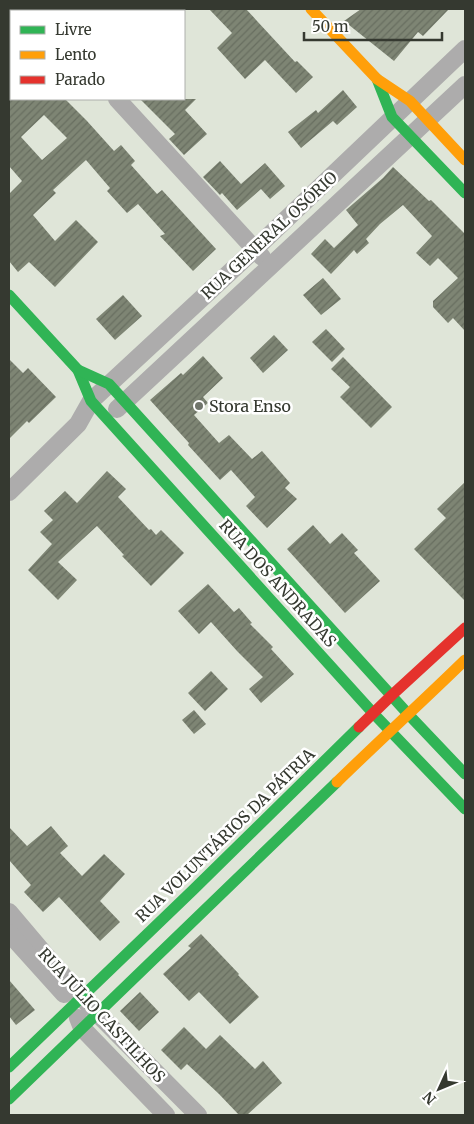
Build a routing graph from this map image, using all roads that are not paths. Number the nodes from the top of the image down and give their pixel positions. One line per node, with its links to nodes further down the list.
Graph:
1 (311, 9): 3 (street)
2 (465, 49): 6 (street, RUA GENERAL OSÓRIO)
3 (377, 79): 6 (street); 7 (street)
4 (465, 85): 8 (street, RUA GENERAL OSÓRIO)
5 (118, 100): 12 (street)
6 (410, 101): 7 (street, RUA GENERAL OSÓRIO); 8 (street)
7 (392, 117): 9 (street); 12 (street, RUA GENERAL OSÓRIO)
8 (428, 120): 9 (street, RUA GENERAL OSÓRIO); 10 (street)
9 (411, 136): 11 (street); 13 (street, RUA GENERAL OSÓRIO)
10 (465, 160)
11 (465, 194)
12 (255, 249): 13 (street); 16 (street, RUA GENERAL OSÓRIO)
13 (270, 267): 18 (street, RUA GENERAL OSÓRIO)
14 (9, 295): 15 (street, RUA DOS ANDRADAS)
15 (78, 370): 16 (street, RUA DOS ANDRADAS); 17 (street, RUA DOS ANDRADAS)
16 (109, 384): 17 (street, RUA GENERAL OSÓRIO); 18 (street, RUA DOS ANDRADAS)
17 (91, 401): 19 (street, RUA DOS ANDRADAS); 20 (street, RUA GENERAL OSÓRIO)
18 (125, 402): 19 (street, RUA GENERAL OSÓRIO); 22 (street, RUA DOS ANDRADAS)
19 (108, 418): 20 (street); 22 (street, RUA DOS ANDRADAS)
20 (78, 424): 21 (street, RUA GENERAL OSÓRIO)
21 (9, 492)
22 (202, 505): 25 (street, RUA DOS ANDRADAS); 26 (street, RUA DOS ANDRADAS)
23 (465, 628): 25 (street, RUA VOLUNTÁRIOS DA PÁTRIA)
24 (465, 660): 27 (street, RUA VOLUNTÁRIOS DA PÁTRIA)
25 (392, 695): 26 (street, RUA VOLUNTÁRIOS DA PÁTRIA); 27 (street, RUA DOS ANDRADAS)
26 (373, 713): 28 (street, RUA DOS ANDRADAS); 30 (street, RUA VOLUNTÁRIOS DA PÁTRIA)
27 (409, 714): 28 (street, RUA VOLUNTÁRIOS DA PÁTRIA); 29 (street, RUA DOS ANDRADAS)
28 (390, 731): 30 (street, RUA VOLUNTÁRIOS DA PÁTRIA); 31 (street, RUA DOS ANDRADAS)
29 (465, 774)
30 (310, 791): 32 (street, RUA VOLUNTÁRIOS DA PÁTRIA); 33 (street, RUA VOLUNTÁRIOS DA PÁTRIA)
31 (465, 809)
32 (193, 890): 33 (street); 36 (street, RUA VOLUNTÁRIOS DA PÁTRIA)
33 (209, 905): 37 (street, RUA VOLUNTÁRIOS DA PÁTRIA)
34 (9, 912): 36 (street, RUA JÚLIO CASTILHOS)
35 (9, 933): 36 (street, RUA JÚLIO CASTILHOS)
36 (77, 1001): 37 (street, RUA JÚLIO CASTILHOS); 38 (street, RUA JÚLIO CASTILHOS); 39 (street, RUA VOLUNTÁRIOS DA PÁTRIA)
37 (97, 1013): 38 (street, RUA VOLUNTÁRIOS DA PÁTRIA); 42 (street, RUA JÚLIO CASTILHOS)
38 (82, 1028): 40 (street, RUA VOLUNTÁRIOS DA PÁTRIA); 41 (street, RUA JÚLIO CASTILHOS)
39 (9, 1068)
40 (9, 1099)
41 (166, 1115)
42 (198, 1115)

